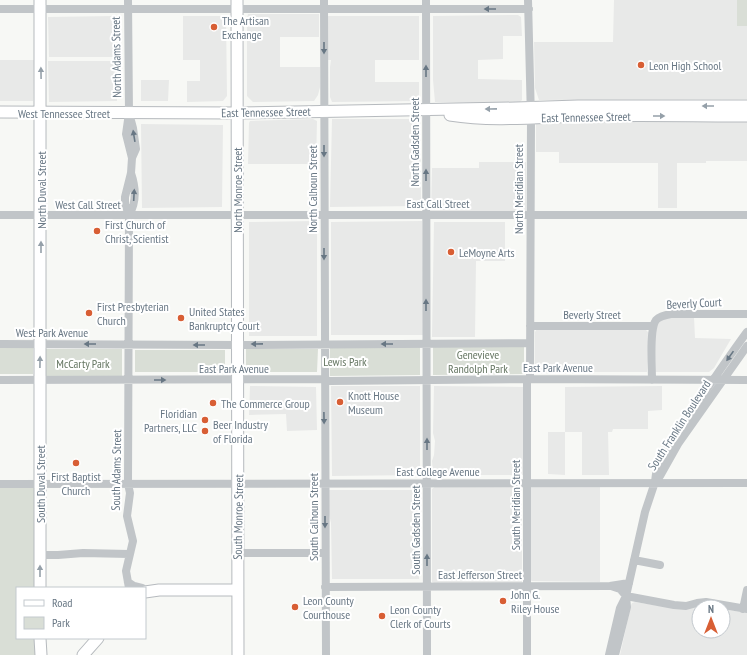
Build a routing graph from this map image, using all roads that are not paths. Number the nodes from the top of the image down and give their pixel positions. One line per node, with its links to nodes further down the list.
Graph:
1 (128, 0): 8 (street, North Adams Street)
2 (324, 0): 9 (street, North Calhoun Street)
3 (426, 0): 10 (street, North Gadsden Street)
4 (528, 0): 11 (street, North Meridian Street)
5 (40, 5): 7 (street); 8 (street); 15 (main road, North Duval Street, one-way to 5)
6 (237, 5): 8 (street); 9 (street); 18 (main road, North Monroe Street)
7 (0, 9)
8 (128, 9): 17 (street, North Adams Street)
9 (324, 9): 10 (street); 16 (street, North Calhoun Street, one-way to 16)
10 (426, 9): 11 (street, one-way to 10); 12 (street, North Gadsden Street, one-way to 10)
11 (529, 9): 19 (street, North Meridian Street)
12 (426, 110): 16 (main road, East Tennessee Street); 19 (main road, East Tennessee Street); 24 (street, North Gadsden Street, one-way to 12)
13 (743, 111): 19 (main road, East Tennessee Street)
14 (0, 112): 15 (main road, West Tennessee Street)
15 (41, 112): 17 (main road, West Tennessee Street); 27 (main road, North Duval Street)
16 (324, 112): 18 (main road, East Tennessee Street); 23 (street, North Calhoun Street, one-way to 23)
17 (129, 113): 18 (main road, East Tennessee Street); 21 (street, North Adams Street)
18 (236, 113): 22 (main road, North Monroe Street)
19 (530, 113): 25 (street, North Meridian Street)
20 (0, 215): 27 (street, West Call Street)
21 (129, 215): 22 (street, East Call Street); 27 (street, West Call Street); 35 (street, North Adams Street)
22 (237, 215): 23 (street, East Call Street); 38 (main road, North Monroe Street)
23 (324, 215): 24 (street, East Call Street); 36 (street, North Calhoun Street, one-way to 36)
24 (426, 215): 25 (street, East Call Street); 37 (street, North Gadsden Street, one-way to 24)
25 (530, 215): 26 (street, East Call Street); 29 (street, North Meridian Street)
26 (747, 215)
27 (41, 216): 34 (main road, North Duval Street, one-way to 27)
28 (747, 314): 30 (street, Beverly Court)
29 (530, 326): 30 (street, Beverly Street); 32 (street, North Meridian Street)
30 (653, 326): 47 (street)
31 (747, 332): 48 (street, South Franklin Boulevard, one-way to 48)
32 (530, 343): 37 (street, East Park Avenue); 42 (street, North Meridian Street)
33 (0, 344): 34 (street, West Park Avenue)
34 (40, 344): 35 (street, West Park Avenue, one-way to 34); 44 (main road, North Duval Street, one-way to 34)
35 (128, 344): 38 (street, East Park Avenue, one-way to 35); 45 (street, North Adams Street)
36 (324, 344): 37 (street, East Park Avenue, one-way to 36); 38 (street, East Park Avenue, one-way to 38); 41 (street, North Calhoun Street)
37 (426, 344): 46 (street, North Gadsden Street)
38 (238, 345): 40 (main road, North Monroe Street)
39 (747, 346): 49 (street, South Franklin Boulevard)
40 (238, 379): 41 (street, East Park Avenue); 45 (street, East Park Avenue, one-way to 40); 52 (main road, South Monroe Street)
41 (324, 379): 46 (street, East Park Avenue); 53 (street, South Calhoun Street, one-way to 53)
42 (529, 379): 46 (street, East Park Avenue); 47 (street, East Park Avenue); 55 (street, South Meridian Street)
43 (0, 380): 44 (street)
44 (40, 380): 45 (street); 58 (main road, South Duval Street)
45 (128, 380): 59 (street, South Adams Street)
46 (426, 380): 54 (street, South Gadsden Street, one-way to 46)
47 (652, 380): 48 (street, East Park Avenue)
48 (713, 380): 49 (street, East Park Avenue); 51 (street, South Franklin Boulevard)
49 (722, 380): 50 (street, East Park Avenue); 51 (street, South Franklin Boulevard)
50 (747, 380)
51 (655, 482): 55 (street, East College Avenue); 56 (street, East College Avenue); 64 (street, South Franklin Boulevard)
52 (238, 483): 53 (street, East College Avenue); 59 (street, East College Avenue); 60 (main road, South Monroe Street)
53 (325, 483): 54 (street, East College Avenue); 61 (street, South Calhoun Street, one-way to 61)
54 (427, 483): 55 (street, East College Avenue); 68 (street, South Gadsden Street, one-way to 54)
55 (527, 483): 69 (street, South Meridian Street)
56 (747, 483)
57 (0, 484): 58 (street, East College Avenue)
58 (40, 484): 59 (street, East College Avenue); 63 (main road, South Duval Street)
59 (128, 484): 62 (street, South Adams Street)
60 (238, 553): 61 (street); 74 (main road, South Monroe Street)
61 (325, 553): 72 (street, South Calhoun Street)
62 (129, 554): 63 (street); 67 (street, South Adams Street)
63 (40, 555): 71 (main road, South Duval Street, one-way to 63)
64 (634, 560): 65 (street); 66 (street, South Franklin Boulevard)
65 (660, 566)
66 (629, 583): 70 (street, East Jefferson Street); 76 (street, South Franklin Boulevard)
67 (128, 585)
68 (427, 586): 69 (street, East Jefferson Street); 72 (street, East Jefferson Street); 84 (street, South Gadsden Street)
69 (527, 586): 70 (street, East Jefferson Street); 85 (street, South Meridian Street)
70 (610, 586): 76 (street)
71 (40, 587)
72 (325, 587): 83 (street, South Calhoun Street)
73 (146, 590): 74 (main road)
74 (237, 590): 82 (main road, South Monroe Street)
75 (747, 590): 77 (street)
76 (626, 596): 77 (street); 86 (street, South Franklin Boulevard); 87 (street, South Franklin Boulevard)
77 (745, 609)
78 (40, 639): 80 (main road)
79 (97, 639): 81 (main road)
80 (41, 655)
81 (83, 655)
82 (238, 655)
83 (326, 655)
84 (427, 655)
85 (527, 655)
86 (609, 655)
87 (615, 655)

